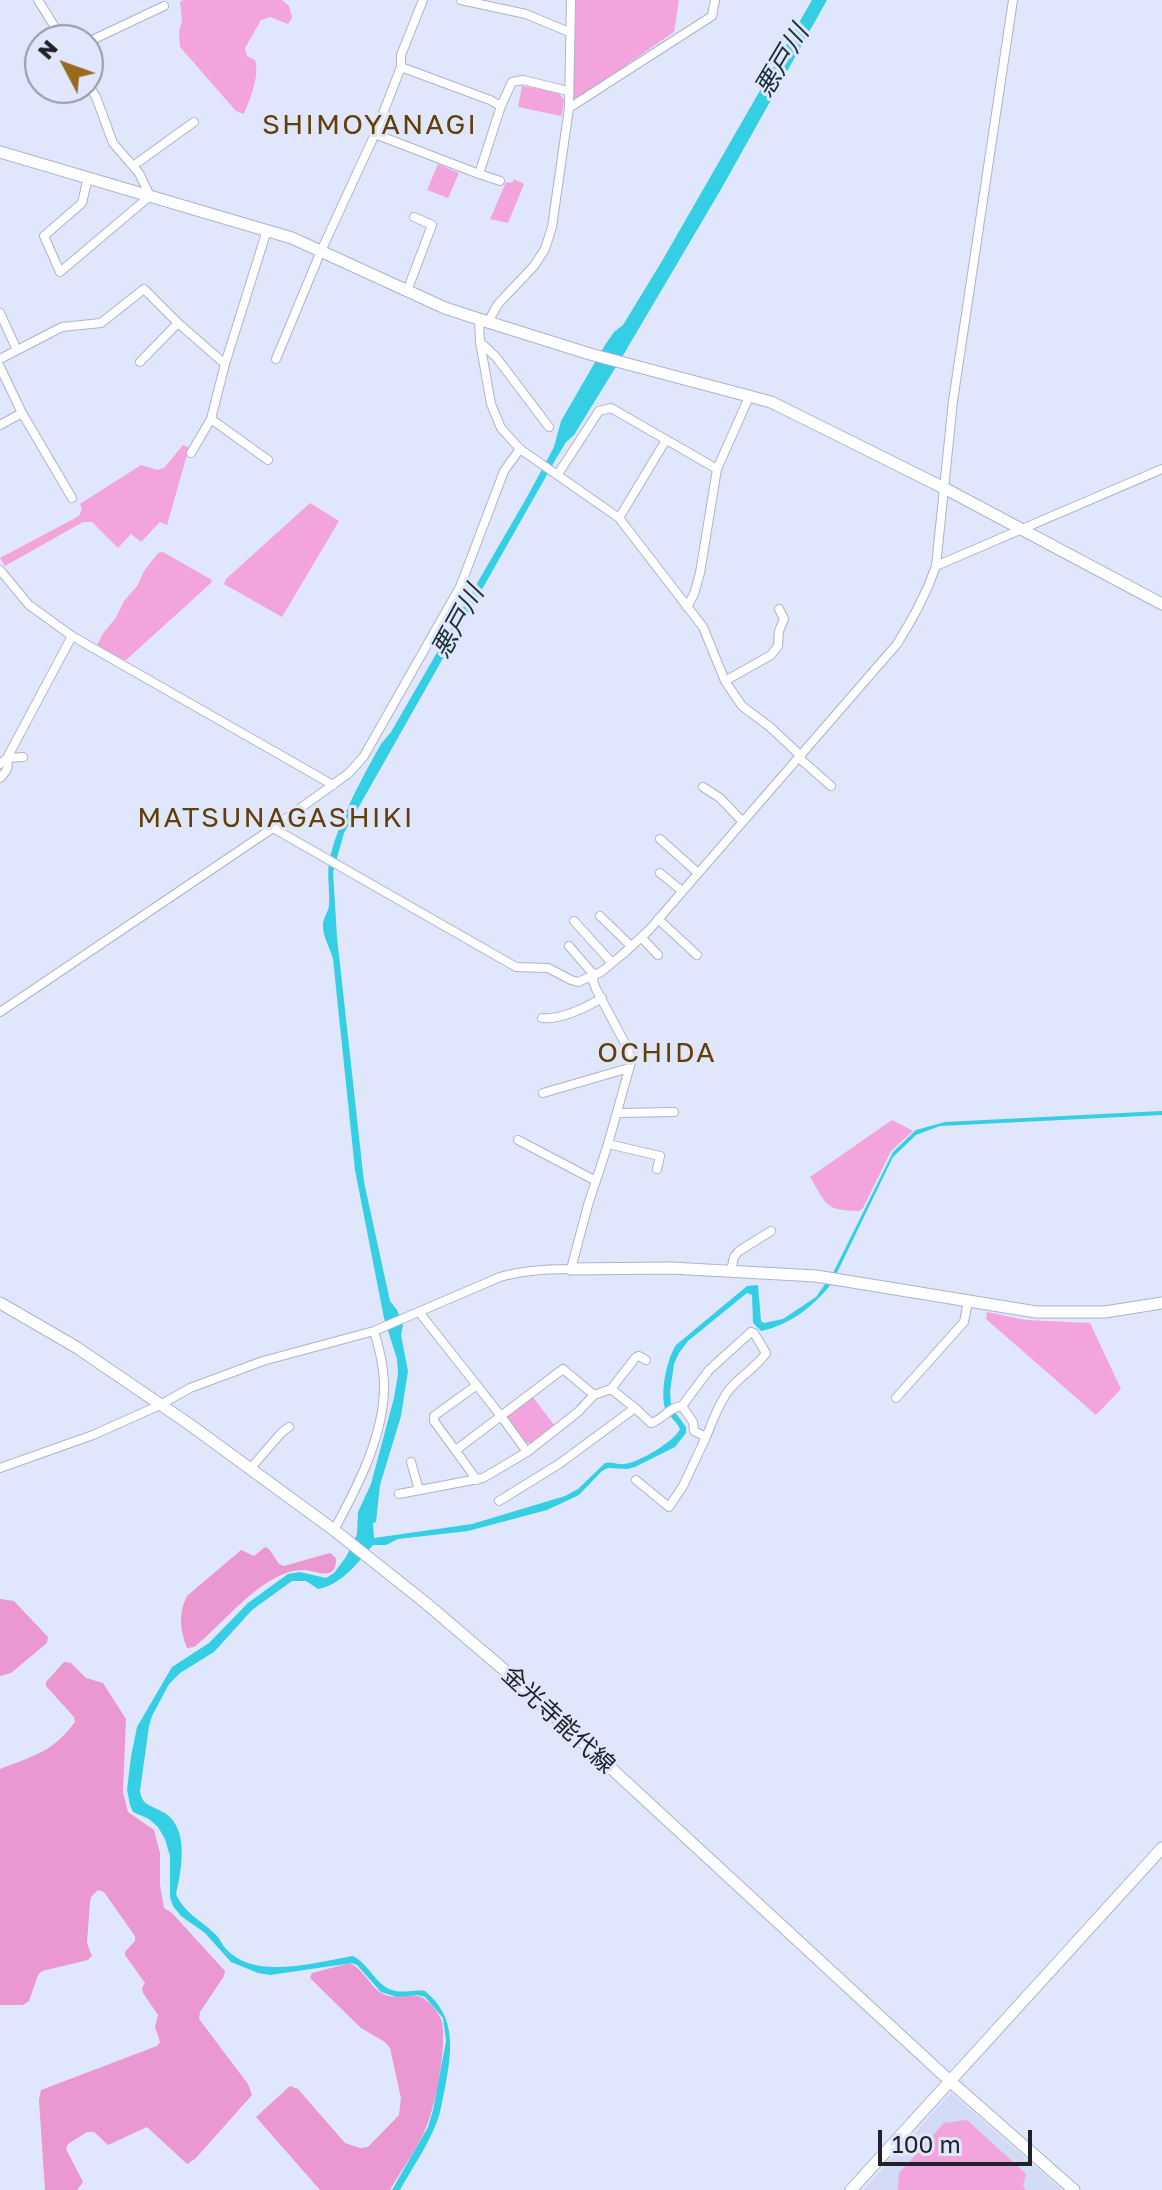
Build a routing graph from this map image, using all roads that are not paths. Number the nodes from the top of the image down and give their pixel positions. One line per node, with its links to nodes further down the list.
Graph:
1 (38, 0): 8 (street)
2 (423, 0): 11 (street)
3 (461, 0): 9 (street)
4 (571, 0): 9 (street)
5 (715, 0): 15 (street)
6 (1013, 0): 50 (street)
7 (164, 6): 10 (street)
8 (53, 24)
9 (569, 32): 12 (street)
10 (104, 34)
11 (401, 67): 14 (street); 17 (street)
12 (568, 91): 14 (street); 15 (street)
13 (99, 104): 19 (street)
14 (501, 106): 20 (street)
15 (569, 108): 29 (street)
16 (194, 122): 19 (street)
17 (375, 134): 20 (street); 26 (street)
18 (0, 152): 21 (street)
19 (133, 166): 23 (street)
20 (479, 174): 22 (street)
21 (88, 177): 23 (street); 23 (street)
22 (500, 181)
23 (150, 196): 25 (street)
24 (414, 217): 27 (street)
25 (267, 230): 26 (street); 36 (street)
26 (321, 251): 27 (street); 34 (street)
27 (407, 291): 29 (street)
28 (0, 313): 32 (street)
29 (484, 320): 31 (street); 38 (street)
30 (178, 323): 32 (street); 35 (street); 36 (street)
31 (480, 342): 42 (street); 44 (street)
32 (17, 350): 33 (street)
33 (0, 359)
34 (276, 359)
35 (140, 362)
36 (225, 364): 40 (street)
37 (0, 367): 39 (street)
38 (750, 395): 47 (street); 50 (street)
39 (22, 413): 41 (street); 51 (street)
40 (211, 419): 45 (street); 46 (street)
41 (0, 425)
42 (549, 427)
43 (666, 440): 47 (street); 49 (street); 52 (street)
44 (520, 449): 49 (street); 65 (street)
45 (191, 453)
46 (268, 460)
47 (717, 469): 57 (street)
48 (1162, 469): 53 (street)
49 (558, 474): 52 (street)
50 (944, 488): 53 (street); 54 (street)
51 (72, 498)
52 (619, 518): 57 (street)
53 (1022, 529): 54 (street); 56 (street)
54 (936, 566): 62 (street)
55 (1, 575): 59 (street)
56 (1162, 604)
57 (687, 607): 60 (street)
58 (779, 609): 60 (street)
59 (72, 636): 63 (street); 65 (street)
60 (725, 681): 62 (street)
61 (23, 757): 63 (street)
62 (800, 757): 66 (street); 68 (street)
63 (4, 761): 64 (street)
64 (0, 778)
65 (333, 785): 69 (street)
66 (831, 786)
67 (703, 787): 68 (street)
68 (742, 821): 72 (street)
69 (273, 828): 83 (street); 85 (street)
70 (660, 839): 72 (street)
71 (660, 873): 73 (street)
72 (698, 873): 73 (street)
73 (682, 891): 75 (street)
74 (600, 916): 79 (street)
75 (658, 919): 77 (street); 81 (street)
76 (574, 921): 82 (street)
77 (641, 937): 79 (street); 80 (street)
78 (569, 946): 83 (street)
79 (631, 946): 82 (street)
80 (658, 955)
81 (697, 955)
82 (612, 963): 83 (street)
83 (594, 975): 84 (street)
84 (602, 998): 86 (street); 87 (street)
85 (0, 1012)
86 (542, 1018)
87 (629, 1068): 88 (street); 90 (street)
88 (543, 1093)
89 (674, 1112): 90 (street)
90 (617, 1113): 92 (street)
91 (518, 1140): 94 (street)
92 (608, 1144): 93 (street); 94 (street)
93 (657, 1169)
94 (596, 1181): 96 (street)
95 (771, 1231): 97 (street)
96 (571, 1269): 97 (street); 101 (street)
97 (731, 1271): 98 (street)
98 (968, 1301): 100 (street); 107 (street)
99 (0, 1303): 108 (street, 金光寺能代線)
100 (1162, 1303)
101 (419, 1312): 102 (street); 104 (street)
102 (374, 1331): 108 (street); 124 (street)
103 (646, 1360): 105 (street)
104 (477, 1385): 111 (street); 114 (street)
105 (611, 1389): 106 (street); 110 (street)
106 (594, 1395): 111 (street); 115 (street)
107 (896, 1398)
108 (160, 1405): 117 (street); 118 (street, 金光寺能代線)
109 (679, 1407): 110 (street); 113 (street); 113 (street)
110 (635, 1408): 123 (street)
111 (501, 1416): 114 (street); 115 (street)
112 (289, 1427): 118 (street)
113 (706, 1437): 120 (street)
114 (456, 1450): 119 (street)
115 (527, 1452): 119 (street)
116 (411, 1462): 121 (street)
117 (0, 1468)
118 (250, 1469): 124 (street, 金光寺能代線)
119 (477, 1480): 121 (street)
120 (636, 1480)
121 (419, 1490): 122 (street)
122 (399, 1494)
123 (499, 1501)
124 (334, 1530): 126 (street, 金光寺能代線)
125 (1162, 1848): 126 (street)
126 (951, 2082): 127 (street); 128 (street, 金光寺能代線)
127 (851, 2190)
128 (1074, 2190)

